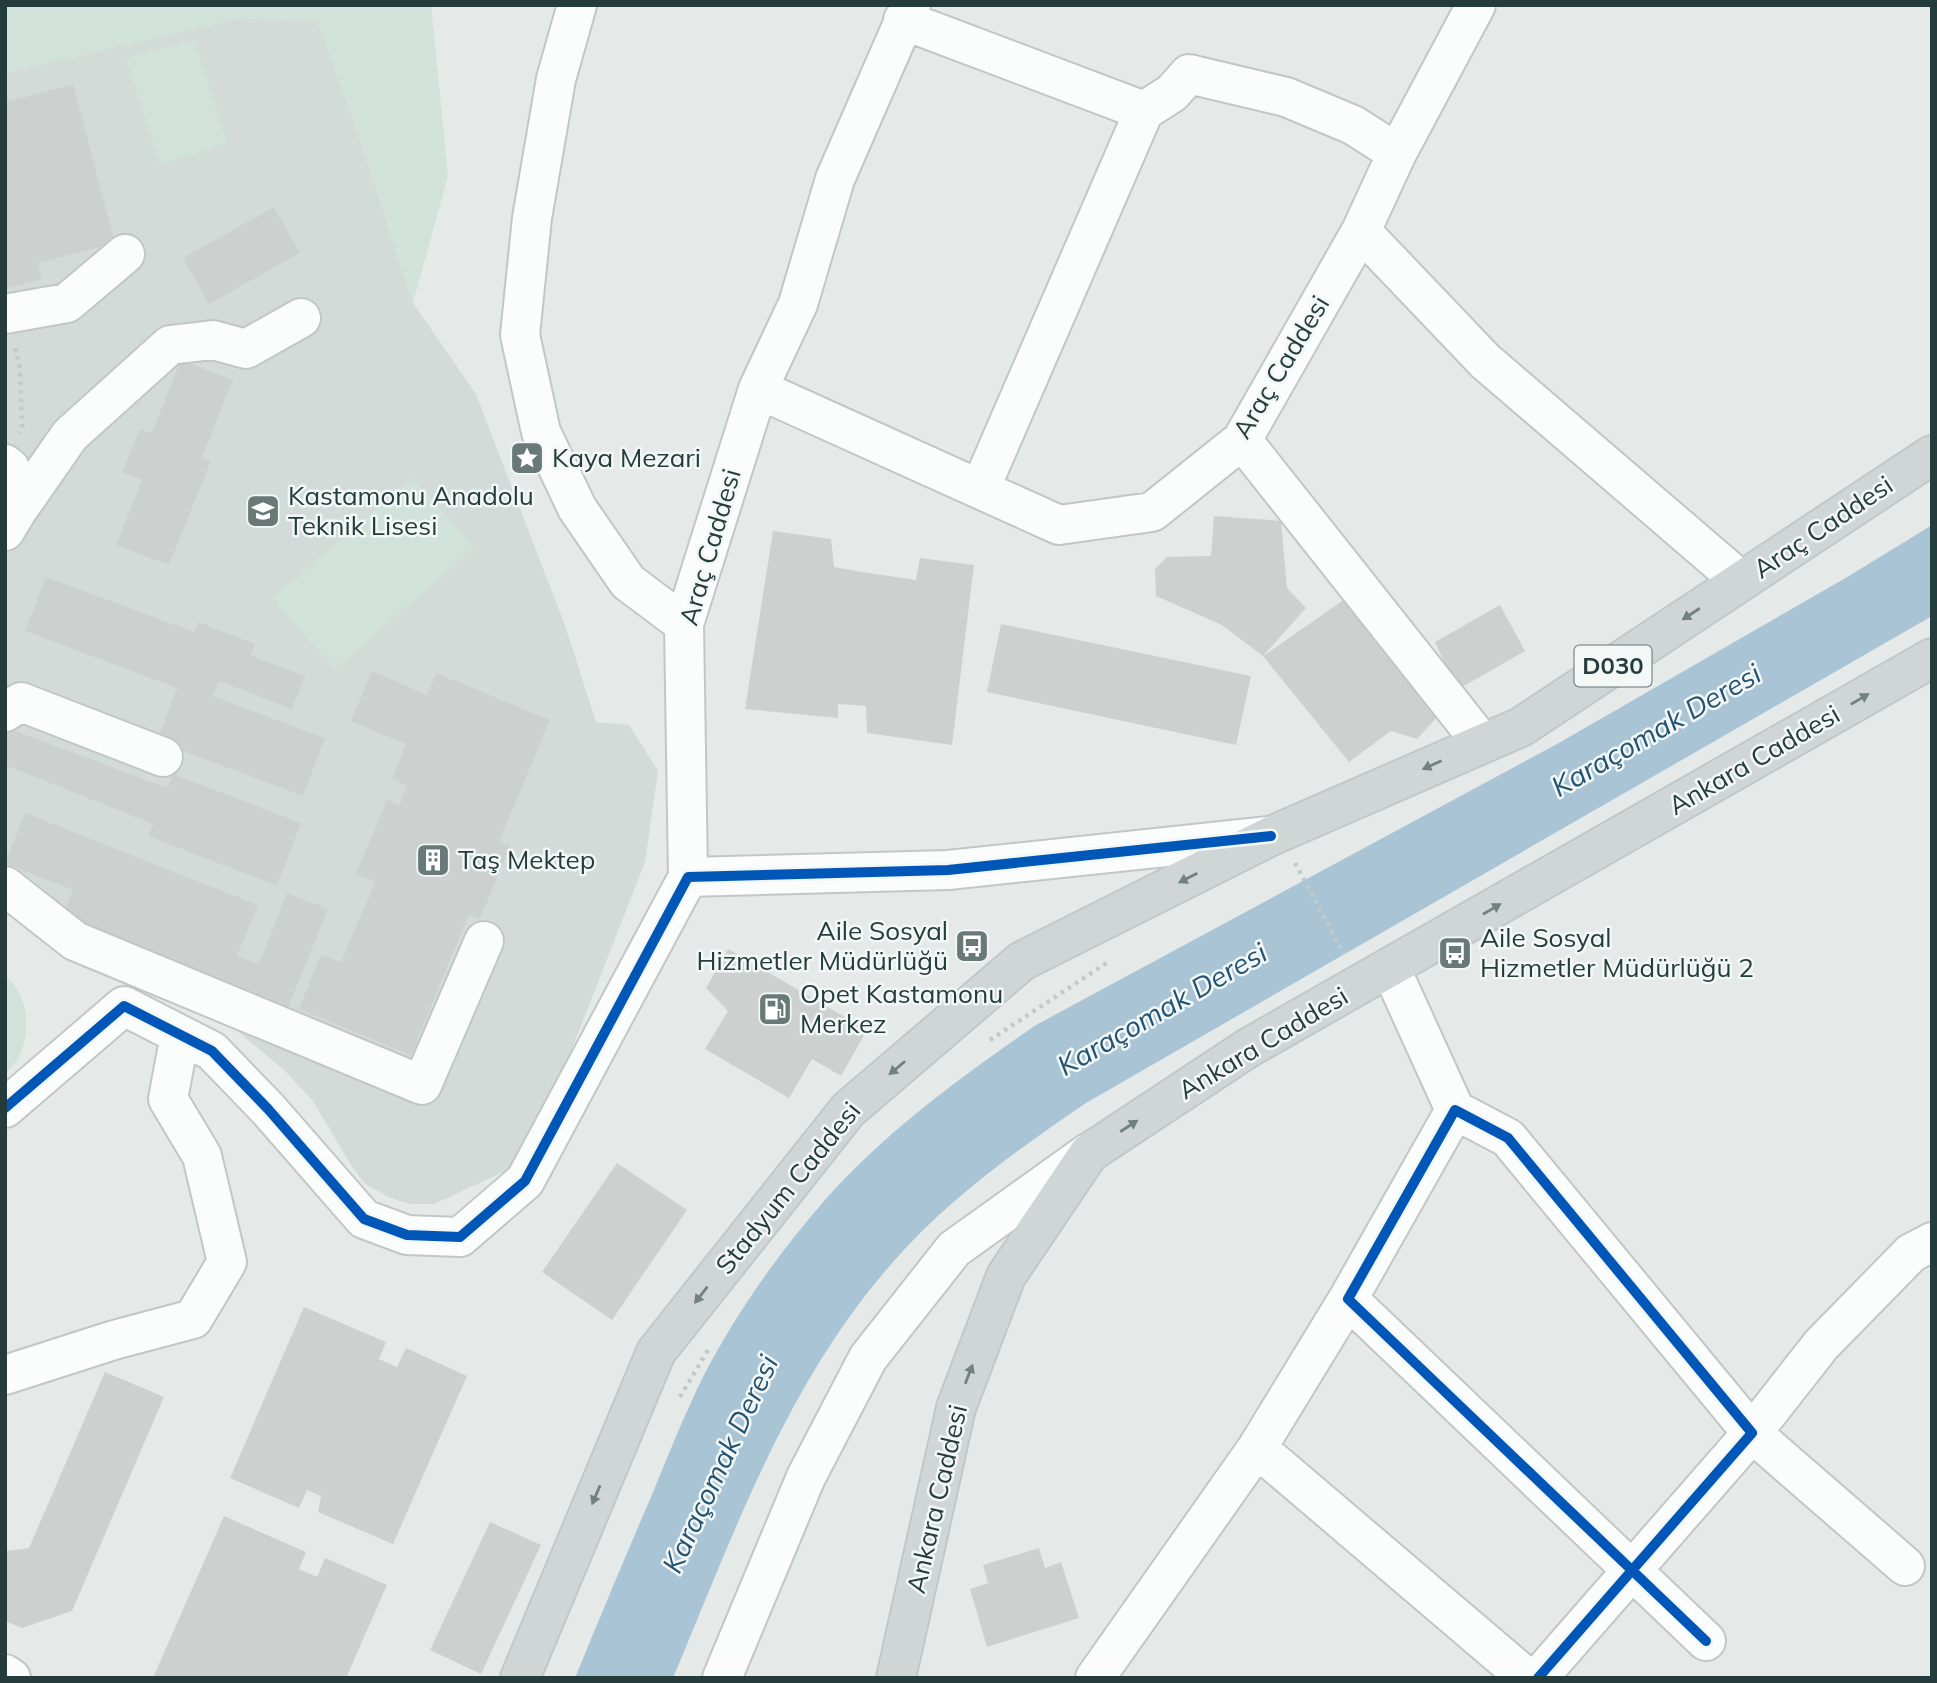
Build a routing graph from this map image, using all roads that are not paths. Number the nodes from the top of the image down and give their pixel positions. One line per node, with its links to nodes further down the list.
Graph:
1 (577, 5): 17 (street)
2 (1476, 5): 5 (street, Araç Caddesi)
3 (907, 13): 4 (street); 10 (street, Araç Caddesi)
4 (1144, 111): 5 (street); 14 (street)
5 (1397, 153): 6 (street, Araç Caddesi)
6 (1361, 231): 11 (street, Araç Caddesi); 16 (street)
7 (125, 254): 8 (street)
8 (6, 314)
9 (301, 318): 15 (street)
10 (758, 389): 14 (street, Araç Caddesi); 17 (street, Araç Caddesi)
11 (1242, 440): 14 (street, Araç Caddesi); 20 (street)
12 (1932, 455): 16 (main road, Araç Caddesi / D030)
13 (8, 466): 15 (street)
14 (981, 489)
15 (9, 517)
16 (1741, 581): 20 (main road, Araç Caddesi / D030, one-way to 20)
17 (684, 624): 23 (street, Araç Caddesi)
18 (1932, 658): 27 (main road, Ankara Caddesi, one-way to 18)
19 (5, 712): 21 (street)
20 (1482, 743): 22 (main road, Araç Caddesi / D030, one-way to 22)
21 (163, 757)
22 (1283, 856): 23 (street); 43 (main road, Stadyum Caddesi, one-way to 43)
23 (688, 877): 29 (street)
24 (5, 886): 26 (street)
25 (5, 897): 28 (street)
26 (484, 941)
27 (1390, 967): 31 (street); 32 (main road, Ankara Caddesi, one-way to 27)
28 (124, 1006): 29 (street); 30 (street)
29 (180, 1035): 35 (street)
30 (5, 1108)
31 (1455, 1110): 34 (street); 36 (street)
32 (1089, 1153): 44 (street); 45 (main road, Ankara Caddesi, one-way to 32)
33 (1932, 1242): 36 (street)
34 (1348, 1299): 37 (street); 39 (street)
35 (5, 1375)
36 (1752, 1433): 38 (street); 39 (street)
37 (1257, 1448): 46 (street); 47 (street)
38 (1905, 1566)
39 (1632, 1572): 40 (street); 48 (street)
40 (1706, 1642)
41 (5, 1674): 42 (street)
42 (11, 1678)
43 (520, 1678)
44 (722, 1678)
45 (896, 1678)
46 (1095, 1678)
47 (1527, 1678)
48 (1538, 1678)

